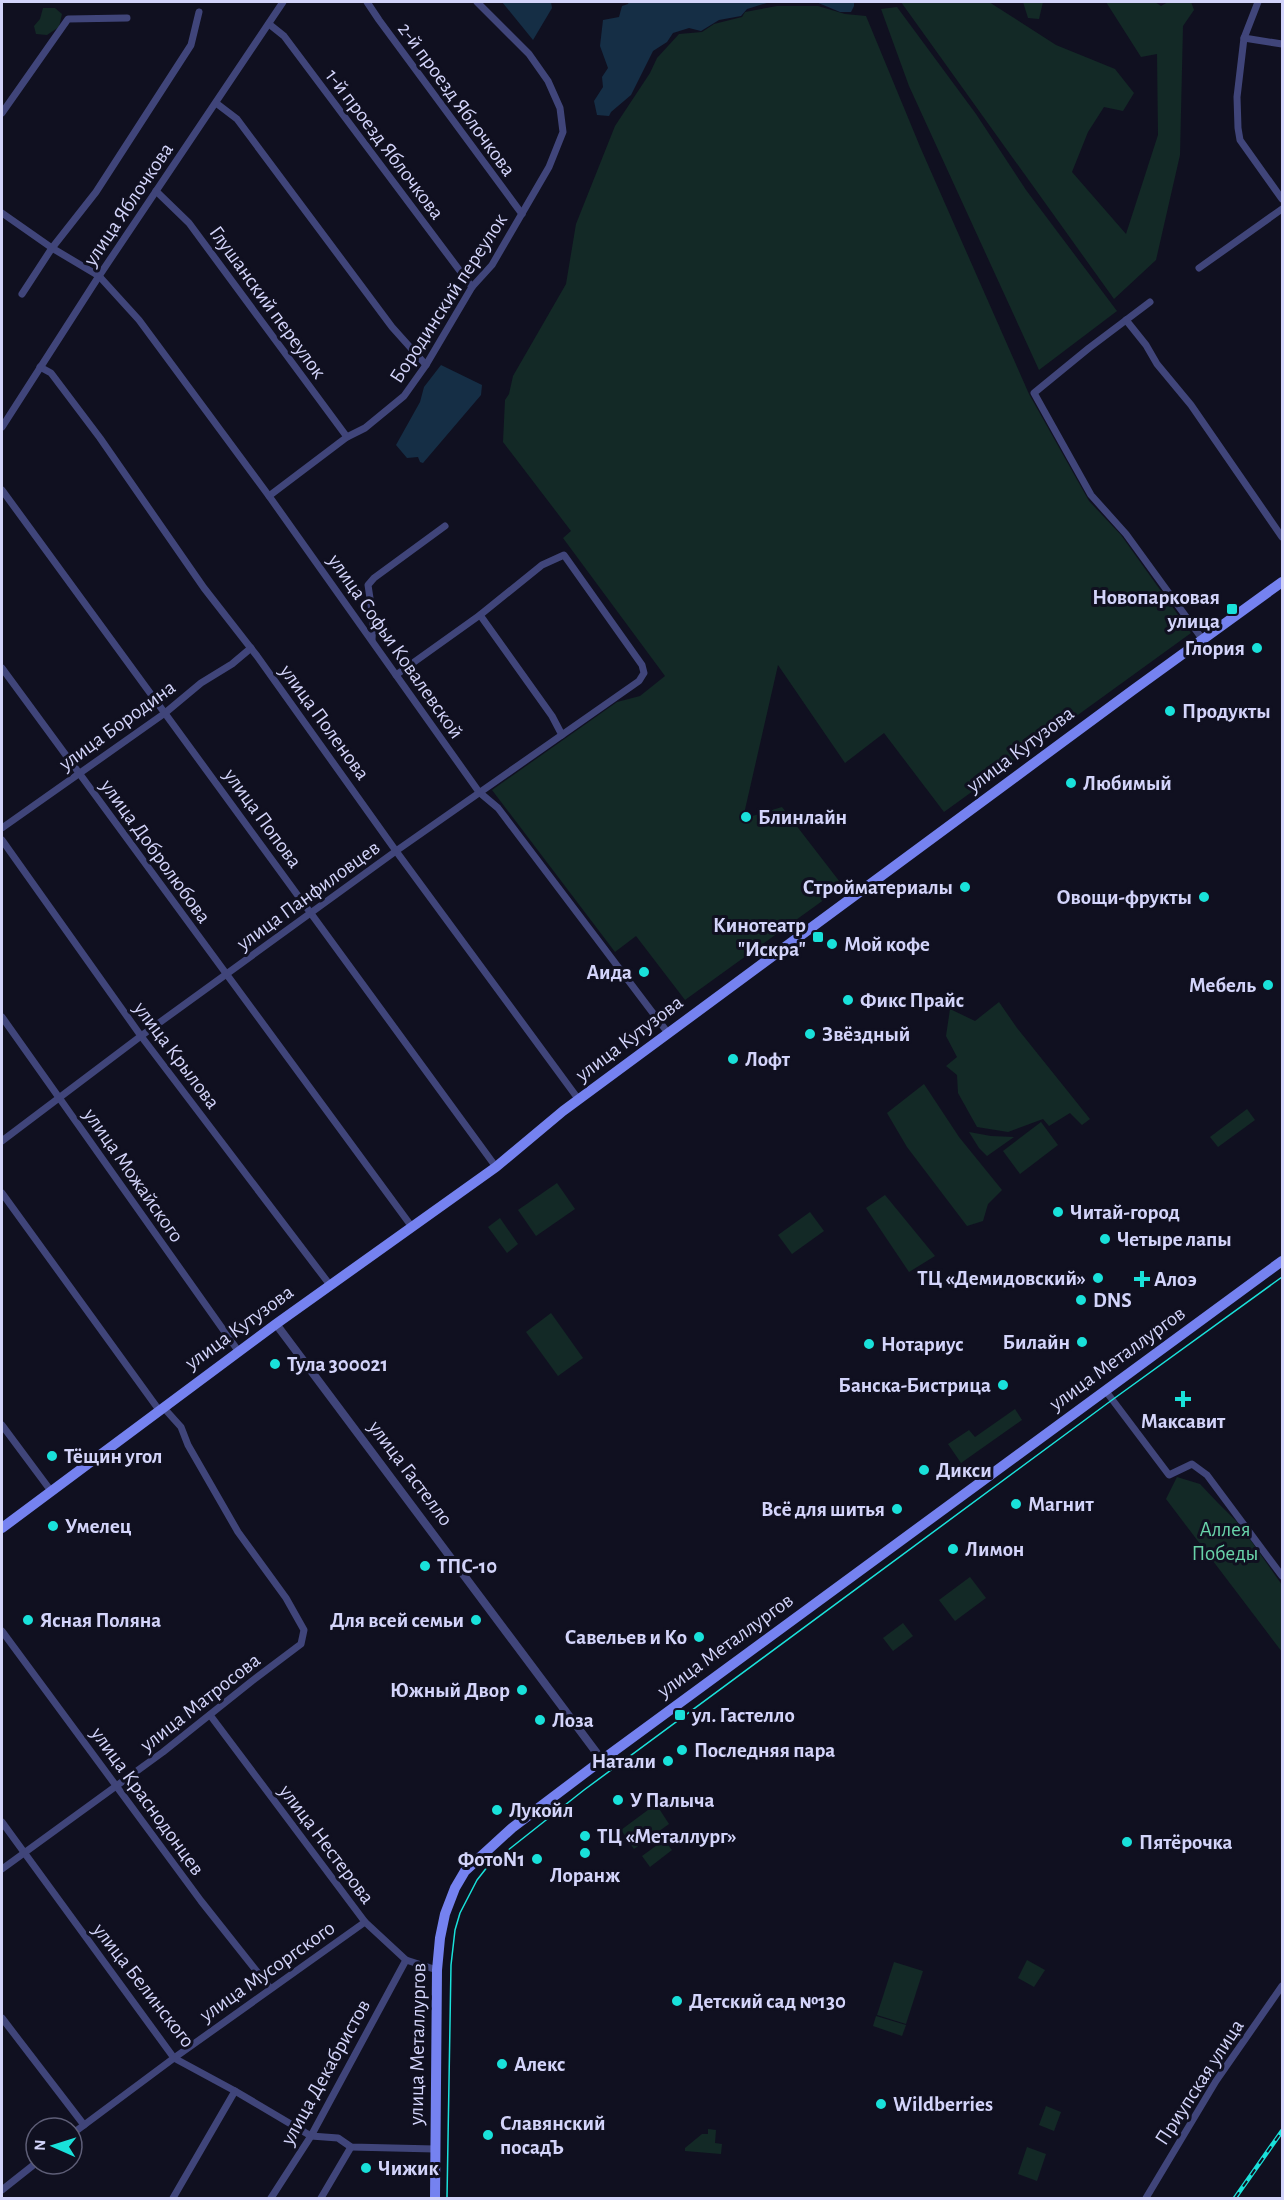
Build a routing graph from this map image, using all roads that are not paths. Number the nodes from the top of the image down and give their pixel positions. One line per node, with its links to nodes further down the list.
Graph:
1 (283, 2): 7 (street, улица Яблочкова)
2 (368, 2): 16 (street, 2-й проезд Яблочкова)
3 (477, 2): 16 (street, Бородинский переулок)
4 (1258, 2): 8 (street)
5 (199, 12): 17 (street, улица Яблочкова)
6 (127, 18): 11 (street)
7 (269, 24): 10 (street, улица Яблочкова); 20 (street, 1-й проезд Яблочкова)
8 (1244, 38): 9 (street); 13 (street)
9 (1282, 44)
10 (216, 103): 12 (street, улица Яблочкова); 24 (street)
11 (2, 113)
12 (156, 191): 19 (street, улица Яблочкова); 27 (street, Глушанский переулок)
13 (1282, 199)
14 (1282, 209): 18 (street)
15 (2, 213): 17 (street, улица Софьи Ковалевской)
16 (522, 214): 20 (street, Бородинский переулок)
17 (52, 248): 19 (street, улица Софьи Ковалевской); 21 (street, улица Яблочкова)
18 (1199, 268)
19 (99, 276): 25 (street, улица Яблочкова); 29 (street, улица Софьи Ковалевской)
20 (472, 287): 24 (street, Бородинский переулок)
21 (22, 294)
22 (1150, 302): 23 (street)
23 (1126, 320): 31 (street); 35 (street)
24 (426, 365): 27 (street, Бородинский переулок)
25 (40, 367): 26 (street, улица Яблочкова); 36 (street, улица Поленова)
26 (2, 427)
27 (347, 437): 29 (street, Бородинский переулок)
28 (2, 490): 39 (street, улица Попова)
29 (268, 496): 34 (street, улица Софьи Ковалевской)
30 (446, 526): 34 (street)
31 (1282, 537)
32 (1282, 582): 35 (main road, улица Кутузова)
33 (480, 615): 38 (street); 40 (street); 40 (street, улица Панфиловцев)
34 (372, 640): 38 (street, улица Софьи Ковалевской)
35 (1203, 640): 49 (main road, улица Кутузова)
36 (251, 648): 39 (street, улица Бородина); 45 (street, улица Поленова)
37 (2, 668): 41 (street, улица Добролюбова)
38 (396, 675): 42 (street, улица Софьи Ковалевской)
39 (165, 713): 41 (street, улица Бородина); 46 (street, улица Попова)
40 (562, 735): 42 (street, улица Панфиловцев)
41 (78, 773): 43 (street, улица Бородина); 47 (street, улица Добролюбова)
42 (479, 792): 45 (street, улица Панфиловцев); 49 (street, улица Софьи Ковалевской)
43 (2, 828)
44 (2, 840): 50 (street, улица Крылова)
45 (396, 851): 46 (street, улица Панфиловцев); 52 (street, улица Поленова)
46 (312, 913): 47 (street, улица Панфиловцев); 54 (street, улица Попова)
47 (227, 975): 50 (street, улица Панфиловцев); 56 (street, улица Добролюбова)
48 (2, 1017): 51 (street, улица Можайского)
49 (668, 1034): 52 (main road, улица Кутузова)
50 (141, 1036): 51 (street, улица Панфиловцев); 58 (street, улица Крылова)
51 (60, 1098): 53 (street, улица Панфиловцев); 60 (street, улица Можайского)
52 (579, 1100): 54 (main road, улица Кутузова)
53 (2, 1141)
54 (496, 1167): 56 (main road, улица Кутузова)
55 (2, 1193): 62 (street)
56 (412, 1227): 58 (main road, улица Кутузова)
57 (1282, 1261): 61 (main road, улица Металлургов)
58 (330, 1286): 59 (main road, улица Кутузова)
59 (276, 1324): 60 (main road, улица Кутузова); 69 (street, улица Гастелло)
60 (239, 1352): 62 (main road, улица Кутузова)
61 (1105, 1390): 66 (street); 69 (main road, улица Металлургов)
62 (161, 1408): 64 (main road, улица Кутузова); 68 (street, улица Матросова)
63 (2, 1425): 64 (street)
64 (51, 1491): 65 (main road, улица Кутузова)
65 (2, 1528)
66 (1282, 1576)
67 (2, 1631): 70 (street, улица Краснодонцев)
68 (210, 1714): 70 (street, улица Матросова); 74 (street, улица Нестерова)
69 (602, 1760): 76 (main road, улица Металлургов)
70 (117, 1786): 72 (street, улица Матросова); 78 (street, улица Краснодонцев)
71 (2, 1822): 72 (street, улица Белинского)
72 (24, 1852): 73 (street, улица Матросова); 80 (street, улица Белинского)
73 (2, 1869)
74 (365, 1922): 75 (street, улица Нестерова); 78 (street, улица Мусоргского)
75 (406, 1960): 76 (street, улица Нестерова); 84 (street, улица Декабристов)
76 (437, 1970): 86 (main road, улица Металлургов)
77 (1282, 1986): 93 (street, Приупская улица)
78 (270, 1988): 80 (street, улица Мусоргского)
79 (2, 2018): 82 (street)
80 (174, 2058): 81 (street, улица Белинского); 83 (street, улица Мусоргского)
81 (236, 2091): 84 (street, улица Белинского); 89 (street)
82 (78, 2116)
83 (84, 2124)
84 (310, 2136): 85 (street, улица Белинского); 90 (street, улица Декабристов)
85 (351, 2147): 86 (street, улица Белинского); 91 (street)
86 (435, 2149): 92 (main road, улица Металлургов)
87 (24, 2173): 88 (street)
88 (2, 2190)
89 (173, 2199)
90 (271, 2199)
91 (321, 2199)
92 (435, 2199)
93 (1146, 2199)

